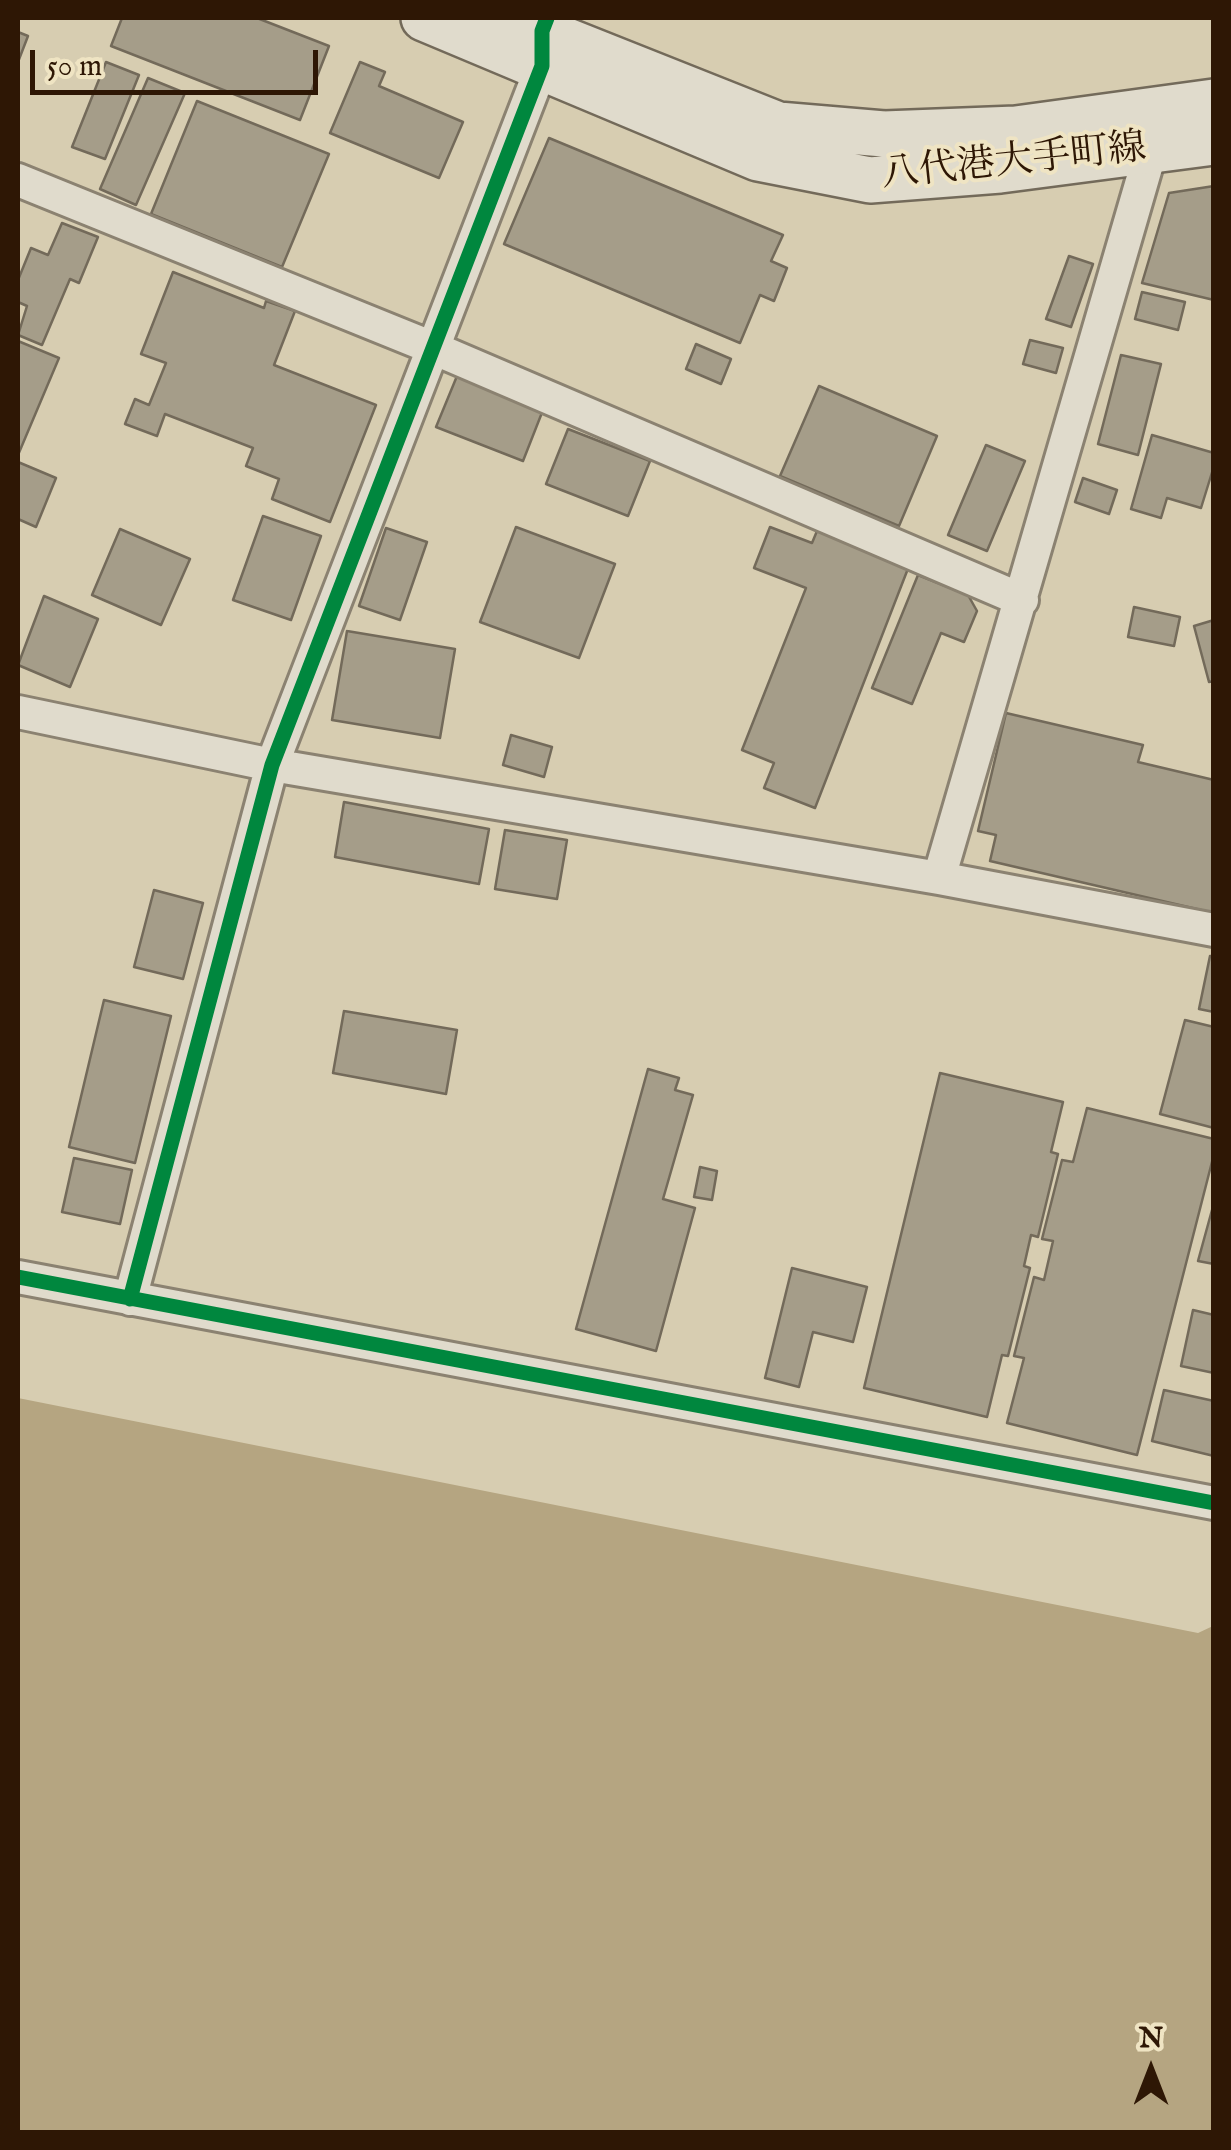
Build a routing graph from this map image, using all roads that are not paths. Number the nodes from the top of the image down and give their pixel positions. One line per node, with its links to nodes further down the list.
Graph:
1 (424, 18): 2 (main road, 八代港大手町線)
2 (535, 33): 4 (main road, 八代港大手町線); 7 (street)
3 (1214, 102): 4 (main road, 八代港大手町線)
4 (1157, 129): 5 (main road, 八代港大手町線); 8 (street)
5 (1214, 142)
6 (18, 180): 7 (street)
7 (433, 348): 8 (street); 10 (street)
8 (1022, 600): 11 (street)
9 (18, 712): 10 (street)
10 (272, 765): 11 (street); 14 (street)
11 (939, 878): 12 (street)
12 (1214, 930)
13 (18, 1278): 14 (street)
14 (130, 1299): 15 (street)
15 (1214, 1503)

